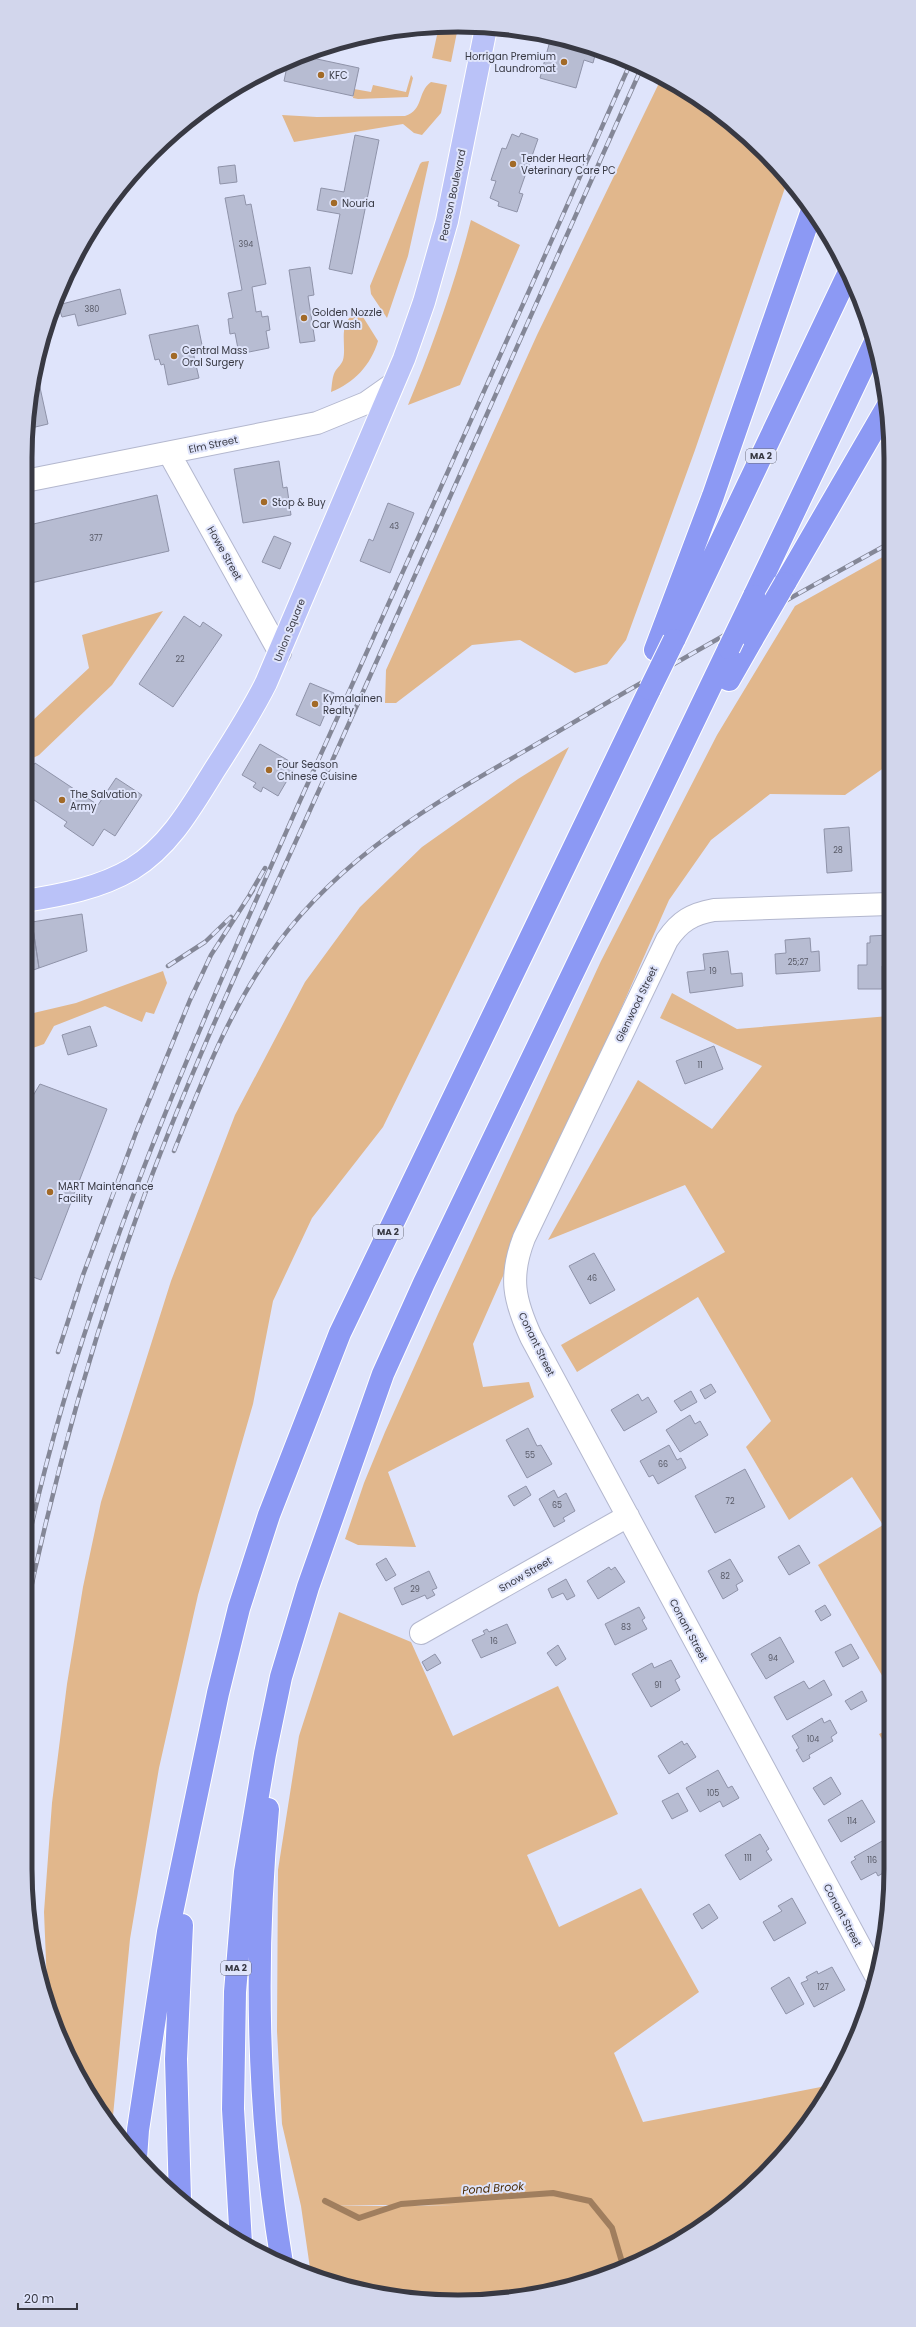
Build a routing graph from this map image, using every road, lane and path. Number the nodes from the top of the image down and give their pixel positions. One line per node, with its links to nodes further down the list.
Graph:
1 (485, 33): 5 (main road, Pearson Boulevard)
2 (809, 217): 10 (highway)
3 (845, 280): 10 (highway, MA 2)
4 (870, 352): 12 (highway, MA 2, bridge)
5 (404, 359): 6 (main road, Union Square)
6 (393, 384): 8 (street, Elm Street); 11 (main road, Union Square)
7 (882, 417): 12 (highway, bridge)
8 (169, 453): 9 (street, Elm Street); 11 (street, Howe Street)
9 (32, 481)
10 (665, 645): 19 (highway, MA 2, bridge)
11 (280, 653): 13 (main road, Union Square)
12 (648, 819): 18 (highway, MA 2)
13 (32, 900)
14 (884, 904): 15 (street, Glenwood Street)
15 (513, 1280): 16 (street, Conant Street)
16 (628, 1516): 17 (street, Snow Street); 20 (street, Conant Street)
17 (421, 1632)
18 (278, 1696): 23 (highway, MA 2); 24 (highway)
19 (197, 1802): 21 (highway); 22 (highway, MA 2)
20 (872, 1968)
21 (137, 2149)
22 (180, 2191)
23 (240, 2235)
24 (281, 2256)

